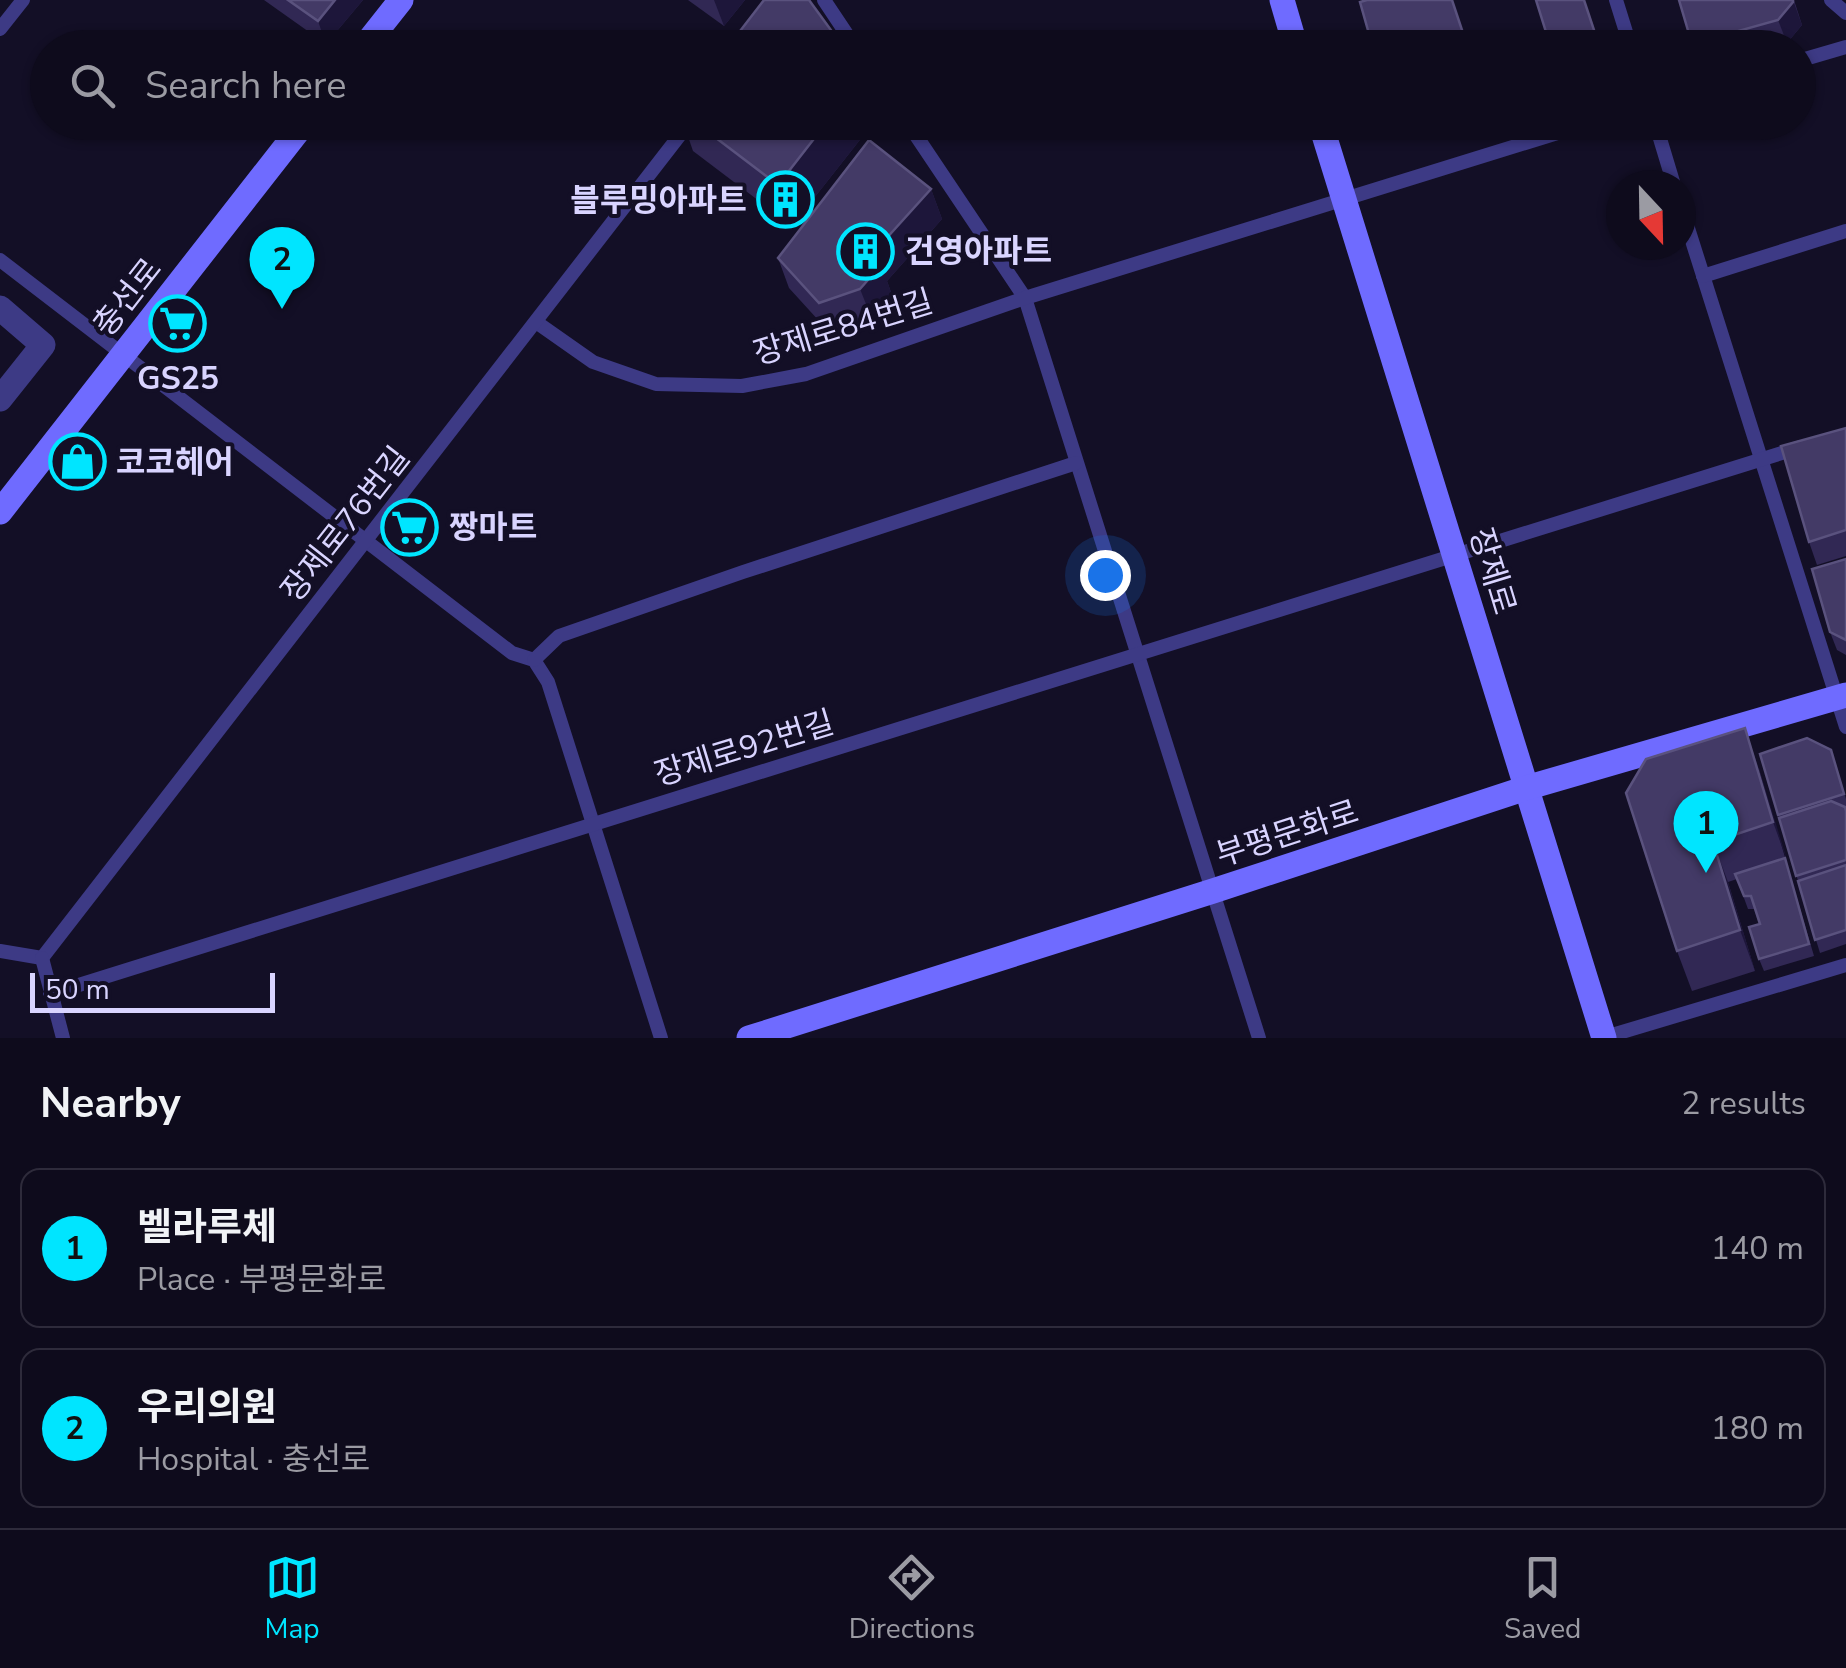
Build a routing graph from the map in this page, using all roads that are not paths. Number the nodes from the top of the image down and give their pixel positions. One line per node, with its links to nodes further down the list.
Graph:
1 (23, 0): 8 (lane)
2 (400, 0): 9 (street)
3 (824, 0): 10 (lane)
4 (1282, 0): 11 (street)
5 (1616, 0): 12 (lane)
6 (1831, 0): 7 (lane)
7 (1846, 13)
8 (0, 29)
9 (377, 30)
10 (844, 30)
11 (1291, 30)
12 (1625, 30)
13 (1846, 47): 14 (lane)
14 (1816, 56)
15 (291, 140): 30 (street, 충선로)
16 (676, 140): 29 (lane, 장제로76번길)
17 (918, 140): 27 (lane)
18 (1326, 140): 22 (street, 장제로)
19 (1535, 140): 22 (lane, 장제로84번길)
20 (1660, 140): 21 (lane)
21 (1669, 170)
22 (1344, 198): 27 (lane, 장제로84번길); 37 (street, 장제로)
23 (1846, 231): 26 (lane)
24 (1696, 254): 26 (lane)
25 (0, 260): 30 (lane)
26 (1703, 276): 33 (lane)
27 (1025, 298): 29 (lane, 장제로84번길); 34 (lane)
28 (0, 308): 31 (street)
29 (536, 322): 36 (lane, 장제로76번길)
30 (123, 355): 35 (street, 충선로); 36 (lane)
31 (0, 399)
32 (1812, 444): 33 (lane, 장제로92번길)
33 (1761, 460): 37 (lane, 장제로92번길); 40 (lane)
34 (1076, 463): 38 (lane); 39 (lane)
35 (0, 512)
36 (366, 541): 39 (lane); 46 (lane, 장제로76번길)
37 (1454, 555): 38 (lane, 장제로92번길); 42 (street, 장제로)
38 (1138, 654): 43 (lane, 장제로92번길); 44 (lane)
39 (534, 660): 43 (lane)
40 (1841, 696): 41 (lane); 42 (street, 부평문화로)
41 (1846, 727)
42 (1526, 788): 44 (street, 부평문화로); 53 (street, 장제로)
43 (593, 824): 48 (lane, 장제로92번길); 50 (lane)
44 (1212, 892): 51 (street, 부평문화로); 52 (lane)
45 (0, 951): 46 (lane)
46 (42, 958): 48 (lane)
47 (1846, 965): 53 (lane)
48 (50, 994): 49 (lane)
49 (64, 1038)
50 (661, 1038)
51 (749, 1038)
52 (1259, 1038)
53 (1603, 1038)

